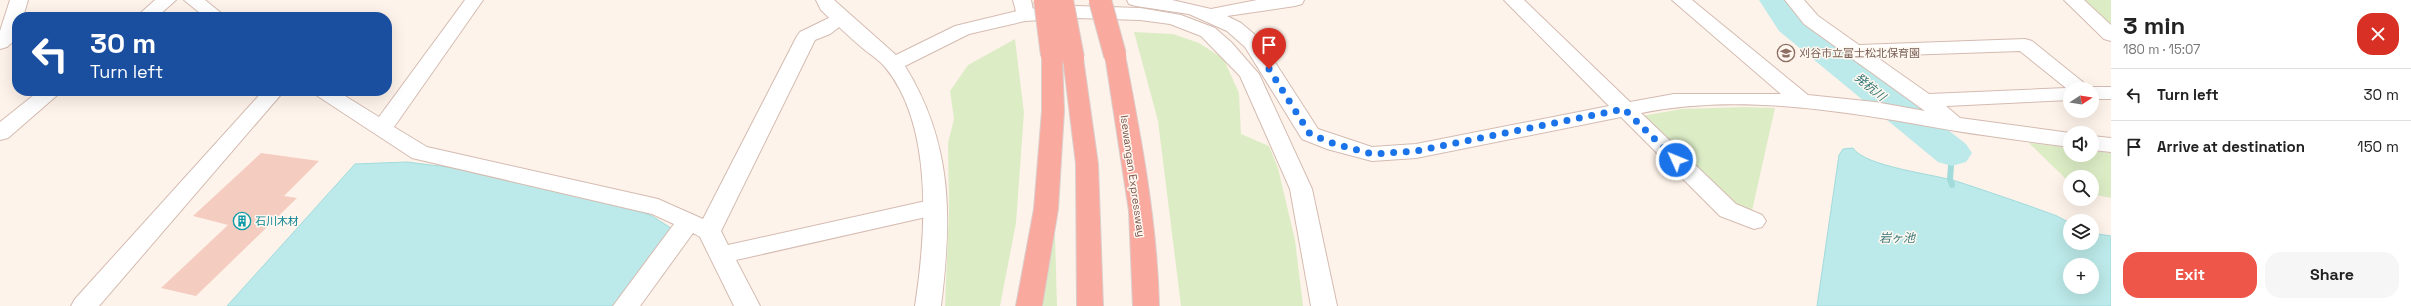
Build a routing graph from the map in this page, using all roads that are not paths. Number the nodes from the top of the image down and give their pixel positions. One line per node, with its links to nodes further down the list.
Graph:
1 (19, 0): 16 (street)
2 (167, 0): 17 (street)
3 (193, 0): 18 (street)
4 (474, 0): 37 (street)
5 (825, 0): 20 (street)
6 (1045, 0): 50 (highway, bridge)
7 (1062, 0): 51 (highway, bridge)
8 (1100, 0): 52 (highway, Isewangan Expressway, bridge)
9 (1136, 0): 19 (street)
10 (1295, 0): 19 (street)
11 (1512, 0): 35 (street)
12 (1681, 0): 33 (street)
13 (1794, 0): 24 (street)
14 (2073, 0): 22 (street)
15 (1024, 7): 25 (street); 53 (street)
16 (15, 12)
17 (151, 12)
18 (210, 12)
19 (1213, 16): 35 (street)
20 (841, 18): 25 (street); 44 (street)
21 (12, 24): 23 (street)
22 (2111, 35)
23 (0, 43)
24 (1853, 51): 26 (street); 34 (street)
25 (893, 64): 42 (street)
26 (2071, 82)
27 (2111, 92): 28 (street)
28 (2099, 93)
29 (2063, 94): 34 (street)
30 (46, 96): 38 (street)
31 (270, 96): 46 (street)
32 (331, 96): 37 (street)
33 (1802, 101): 35 (street); 36 (street)
34 (1924, 101): 36 (street)
35 (1624, 109): 43 (street)
36 (1957, 124): 39 (street)
37 (382, 129): 44 (street)
38 (0, 133)
39 (2063, 139)
40 (2099, 144): 41 (street)
41 (2111, 145)
42 (934, 207): 45 (street); 49 (street)
43 (1754, 220)
44 (699, 227): 45 (street); 47 (street)
45 (721, 255): 48 (street)
46 (84, 306)
47 (626, 306)
48 (747, 306)
49 (928, 306)
50 (1029, 306)
51 (1090, 306)
52 (1146, 306)
53 (1324, 306)

